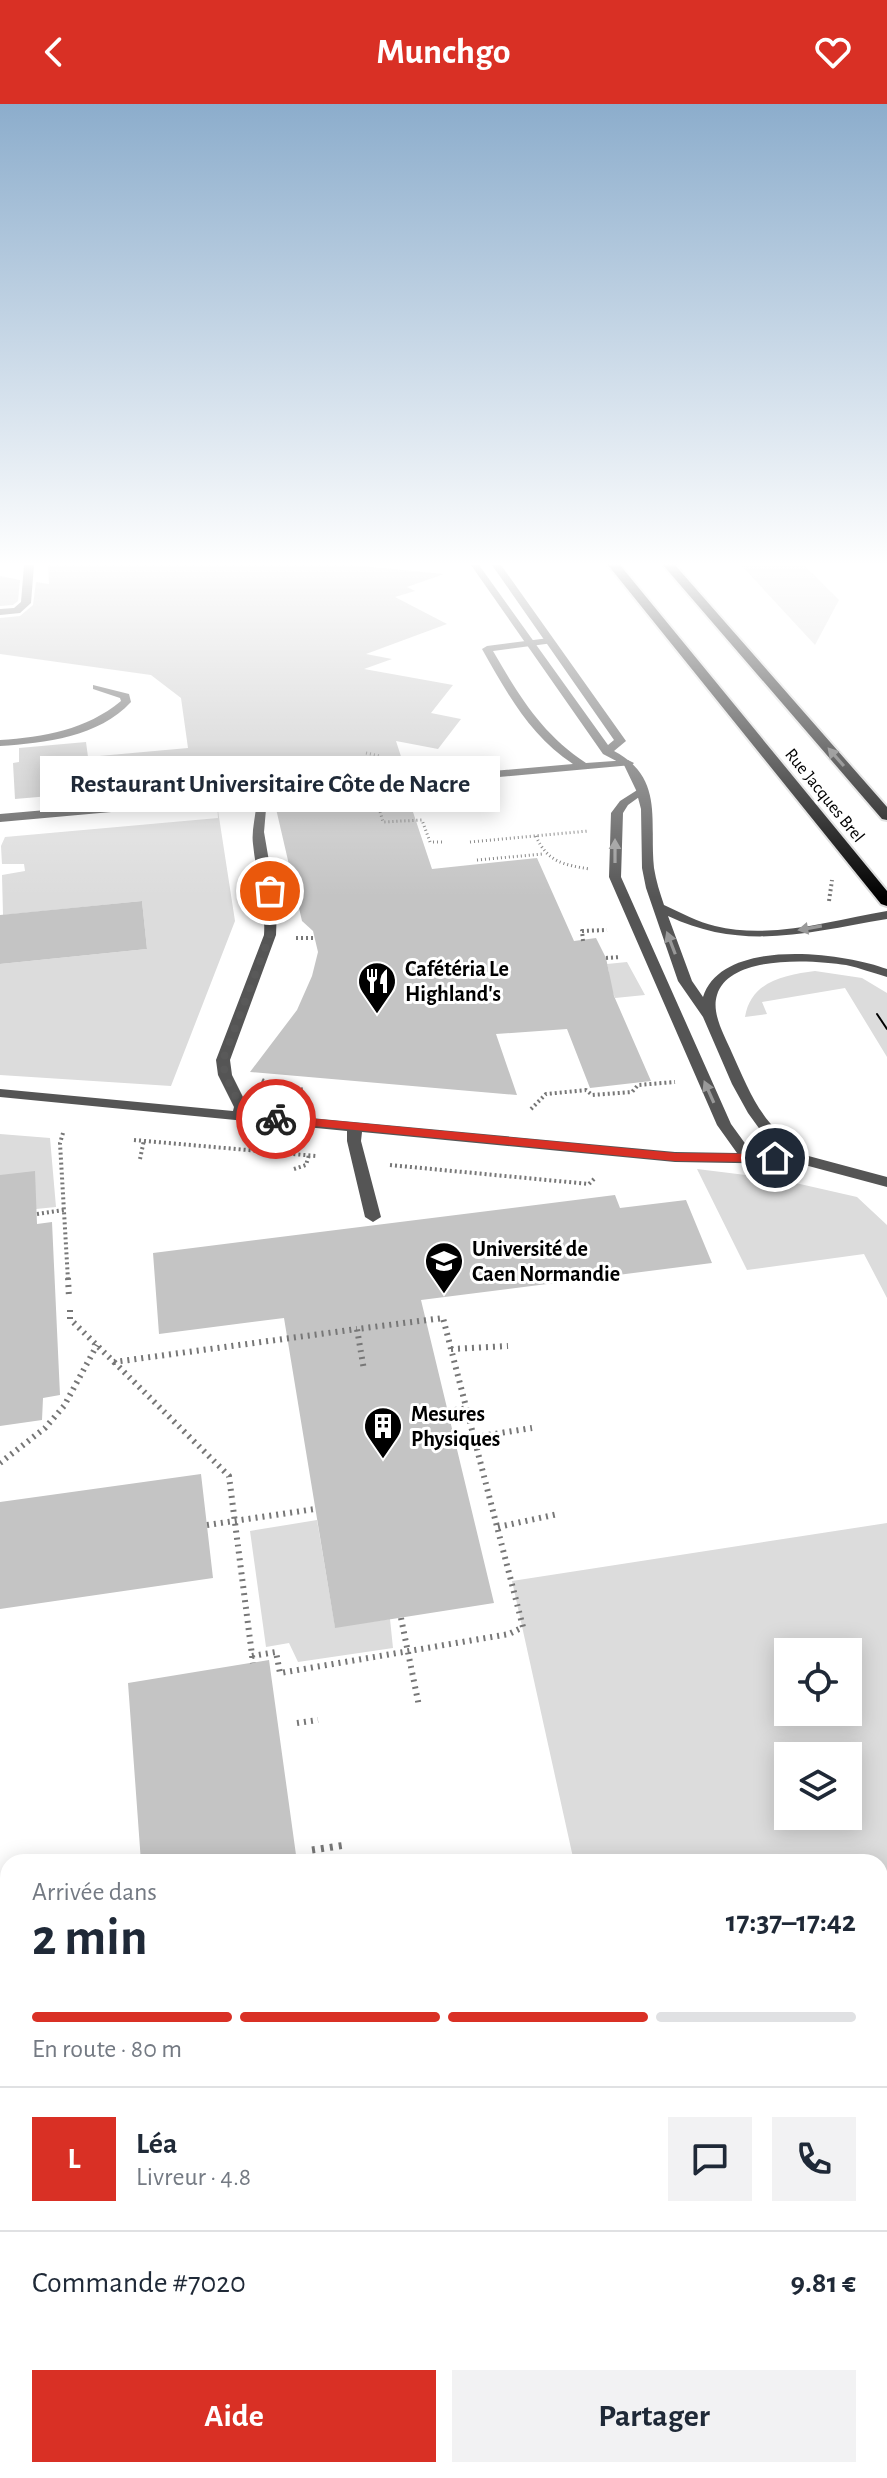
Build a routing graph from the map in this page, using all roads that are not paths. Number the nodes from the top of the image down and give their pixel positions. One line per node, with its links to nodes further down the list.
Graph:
1 (503, 676): 10 (street)
2 (553, 676): 8 (street)
3 (574, 676): 8 (street)
4 (704, 676): 15 (main road, Rue Jacques Brel)
5 (765, 676): 13 (main road, Rue Jacques Brel, one-way to 5)
6 (97, 687): 7 (street)
7 (0, 743)
8 (607, 752): 9 (street)
9 (628, 763): 10 (street); 11 (street)
10 (584, 767): 12 (street)
11 (642, 790): 16 (street); 23 (street, one-way to 11)
12 (261, 795): 14 (street); 21 (street)
13 (887, 816)
14 (0, 818)
15 (887, 901)
16 (657, 906): 17 (street, one-way to 16); 19 (street, one-way to 16)
17 (887, 915)
18 (887, 973): 19 (street)
19 (710, 1017): 24 (street)
20 (0, 1093): 21 (street)
21 (239, 1116): 22 (street)
22 (355, 1127): 23 (street); 26 (street)
23 (748, 1158): 24 (street)
24 (801, 1159): 25 (street)
25 (887, 1182)
26 (373, 1217)

